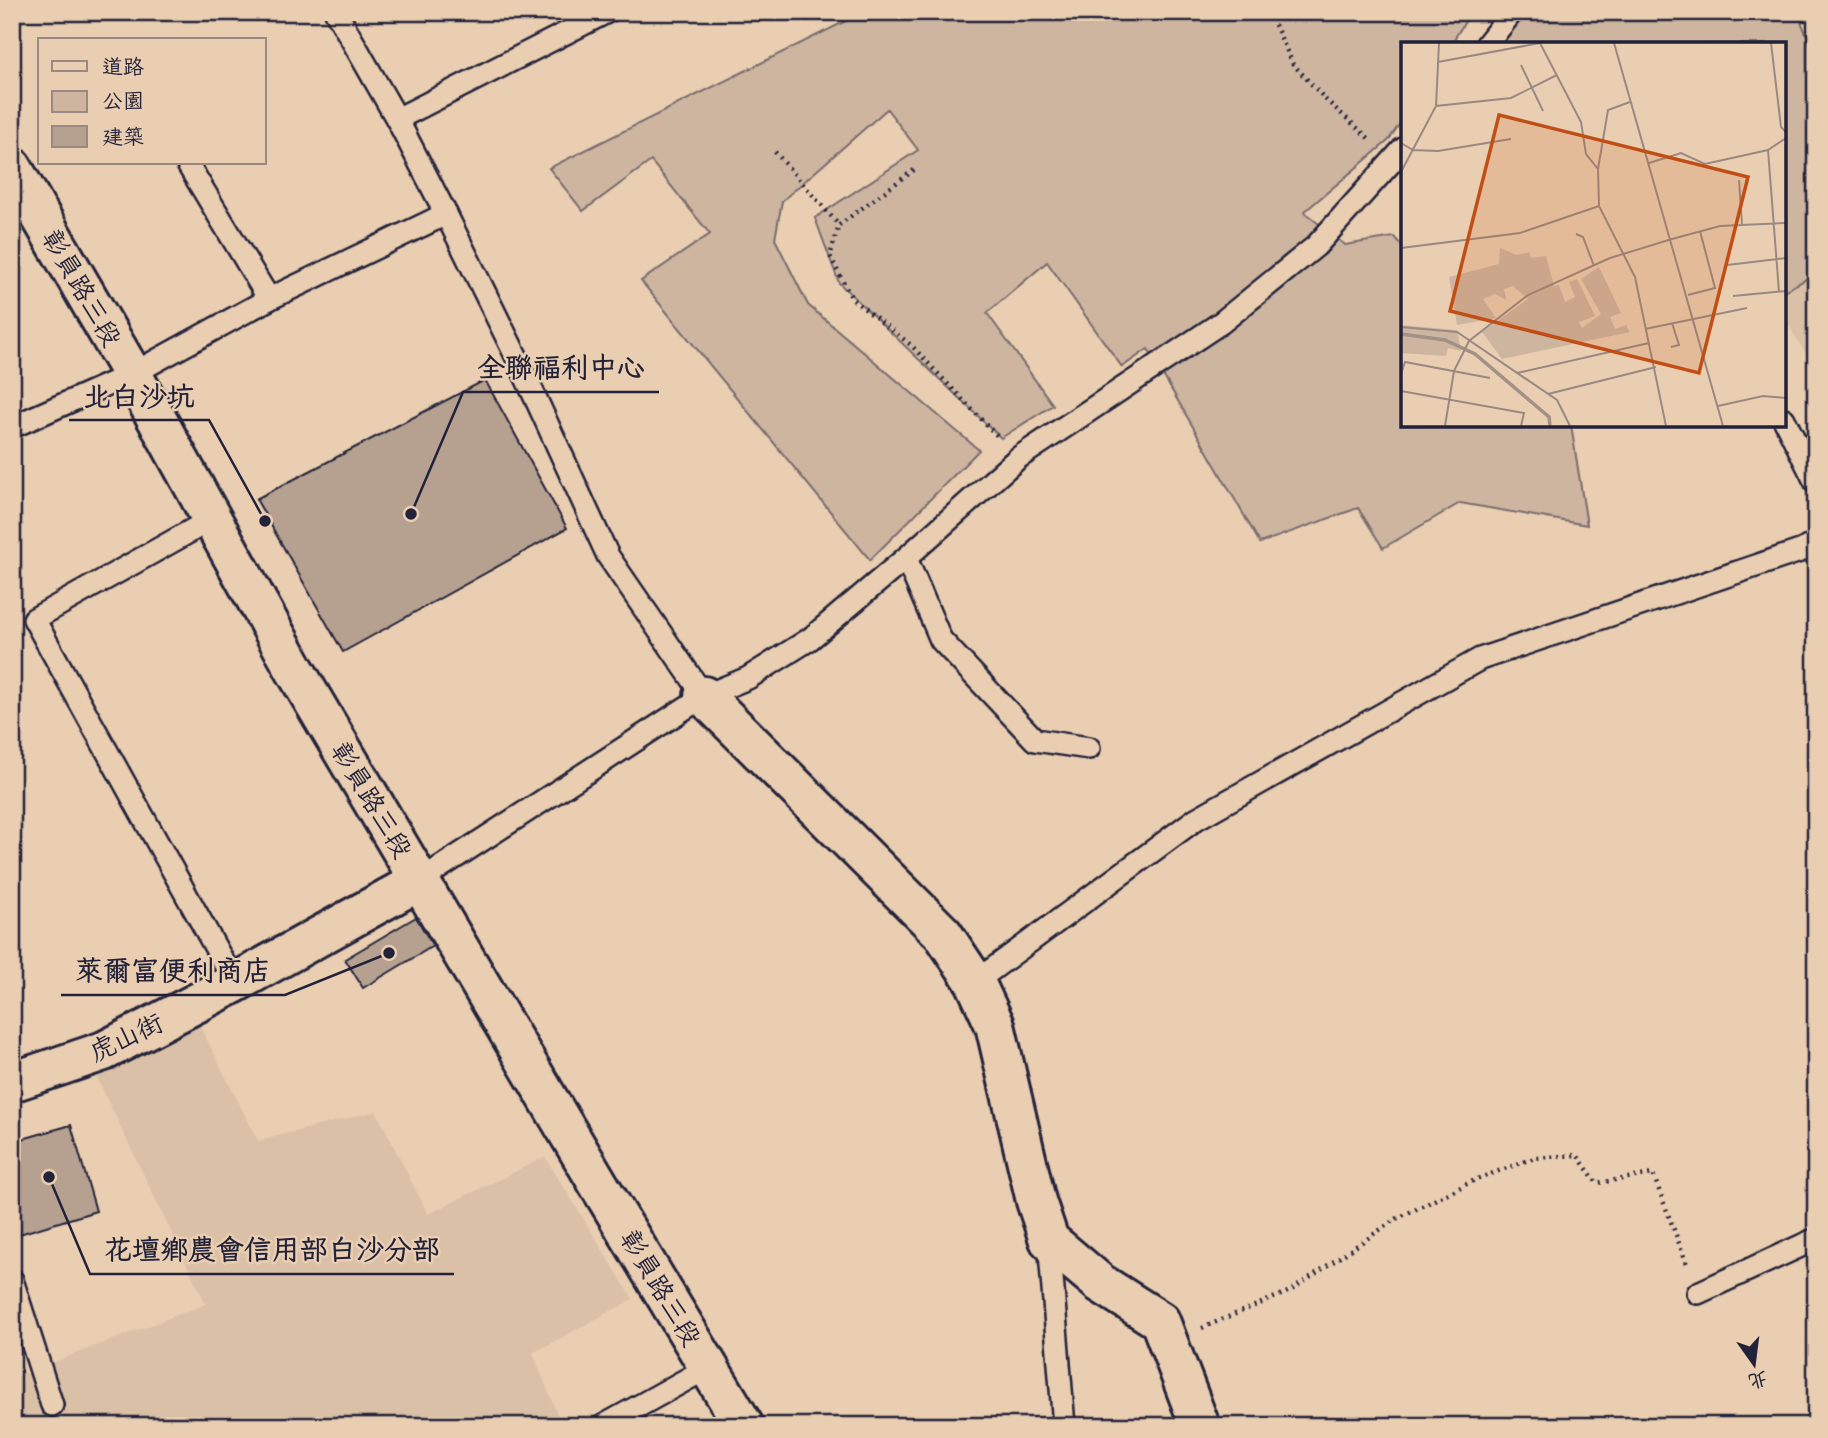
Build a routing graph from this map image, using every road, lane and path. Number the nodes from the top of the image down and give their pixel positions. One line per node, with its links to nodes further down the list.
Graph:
1 (336, 12): 6 (lane)
2 (607, 12): 6 (lane)
3 (1269, 12): 8 (path)
4 (1512, 12): 5 (lane)
5 (1489, 42)
6 (397, 119): 12 (lane)
7 (775, 152): 13 (path)
8 (1398, 155): 18 (lane)
9 (188, 164): 14 (lane)
10 (12, 167): 15 (main road, 彰員路三段)
11 (914, 170): 13 (path)
12 (446, 214): 14 (lane); 23 (lane)
13 (839, 225): 18 (path)
14 (269, 299): 15 (lane)
15 (132, 374): 17 (lane); 20 (main road, 彰員路三段)
16 (1786, 423): 19 (lane)
17 (12, 427)
18 (1018, 458): 22 (lane)
19 (1816, 483)
20 (212, 519): 25 (main road, 彰員路三段); 27 (lane)
21 (1816, 542): 26 (lane)
22 (906, 558): 23 (lane); 24 (lane)
23 (704, 696): 25 (lane); 26 (main road)
24 (1089, 748)
25 (419, 881): 27 (main road, 虎山街); 34 (main road, 彰員路三段)
26 (975, 982): 29 (main road)
27 (235, 983): 28 (main road, 虎山街)
28 (12, 1082)
29 (1049, 1240): 33 (main road); 38 (lane)
30 (1816, 1240): 32 (lane)
31 (12, 1280): 35 (lane)
32 (1698, 1293): 33 (path)
33 (1169, 1342): 39 (main road)
34 (709, 1367): 36 (lane); 37 (main road, 彰員路三段)
35 (52, 1405)
36 (603, 1426)
37 (744, 1426)
38 (1064, 1426)
39 (1200, 1426)

